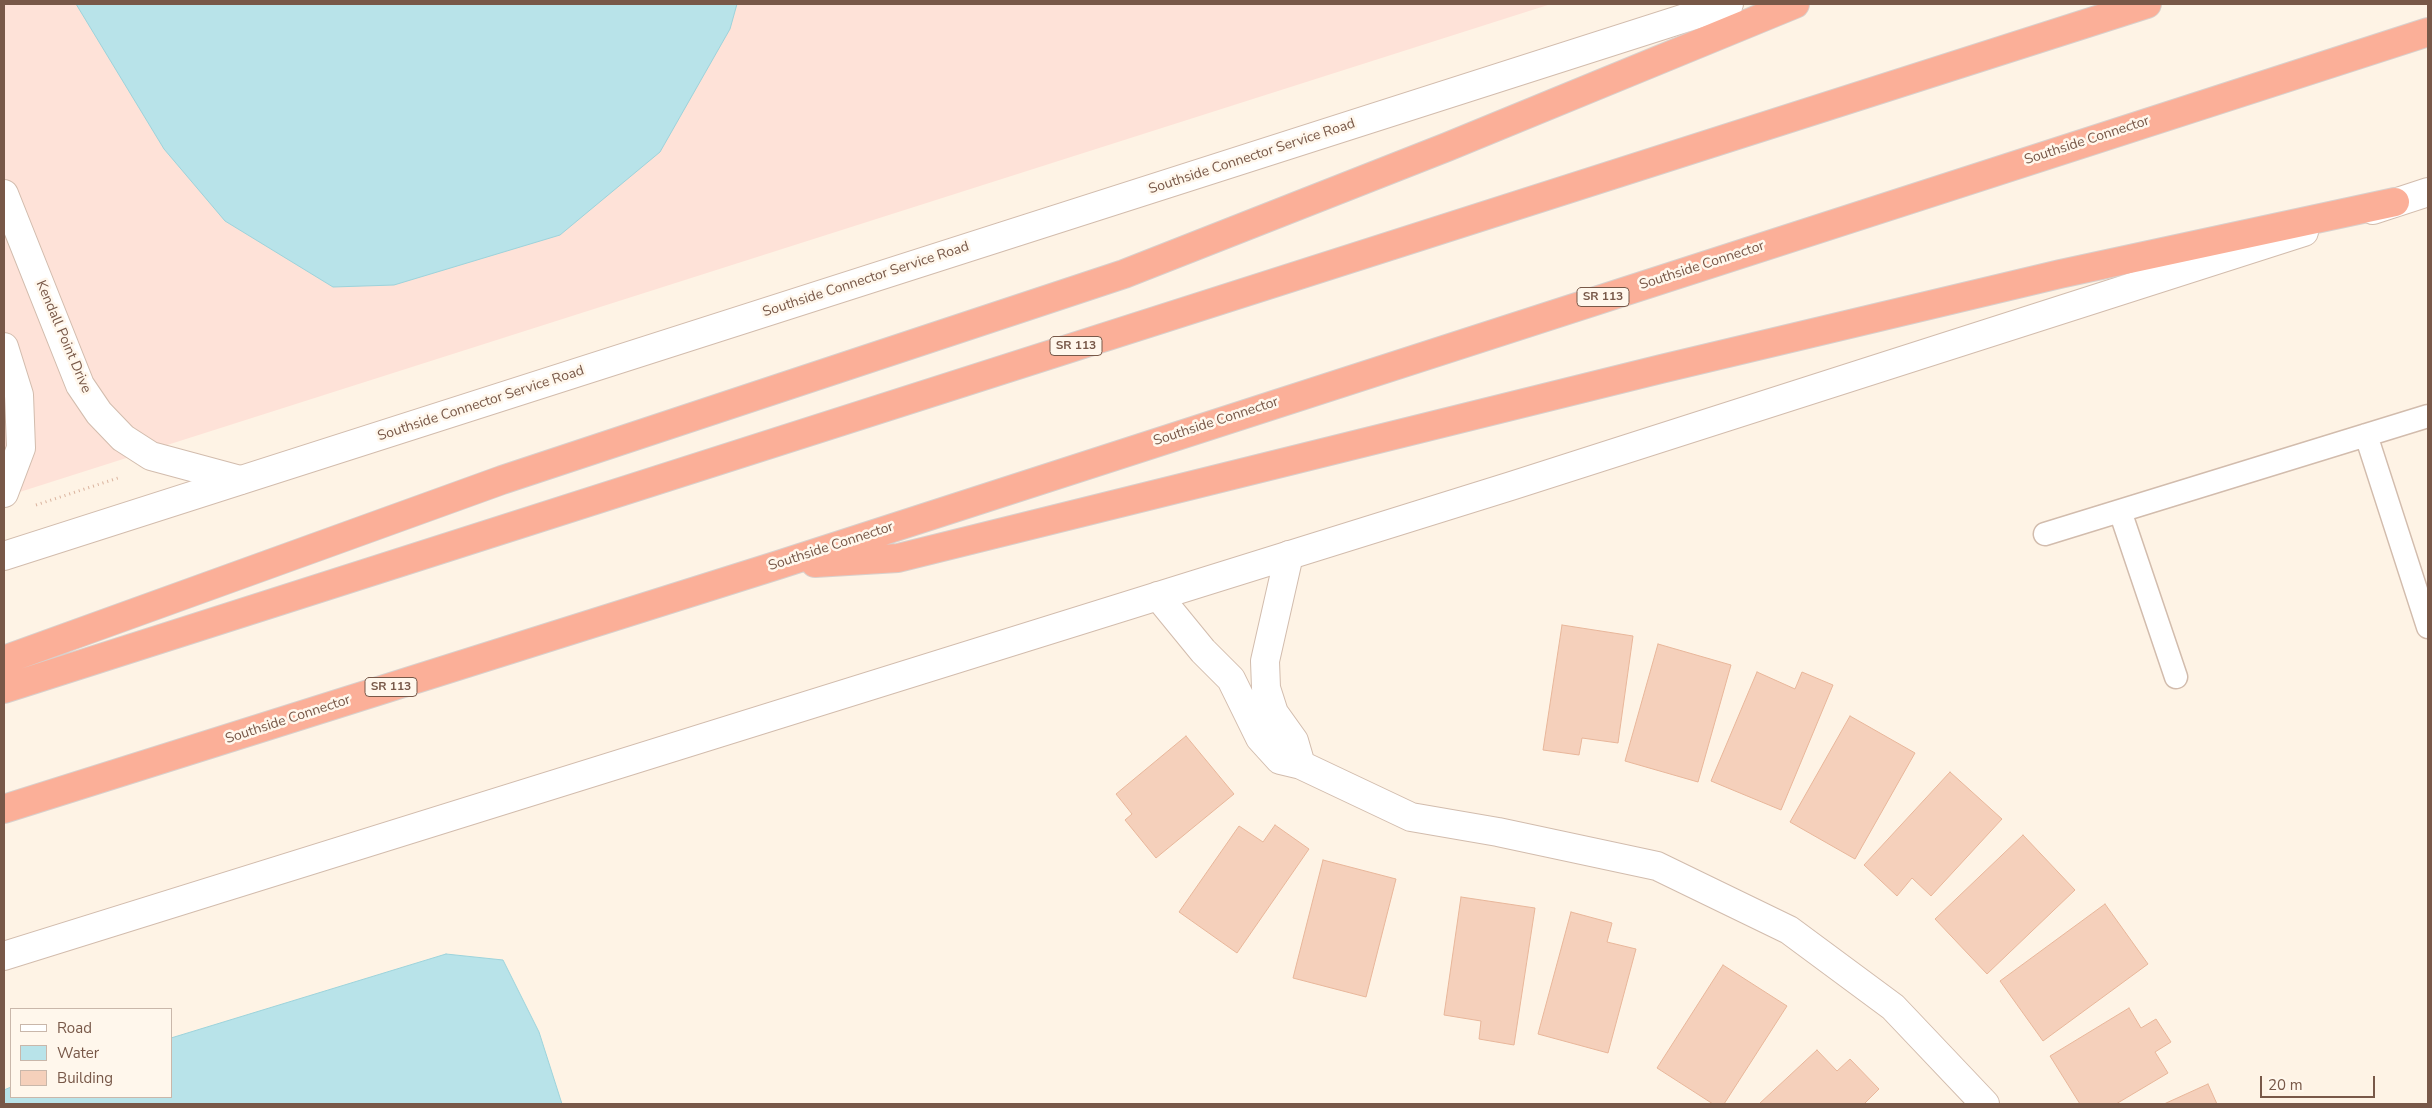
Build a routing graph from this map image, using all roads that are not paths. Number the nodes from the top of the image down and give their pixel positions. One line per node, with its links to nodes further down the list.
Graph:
1 (1729, 4): 11 (street, Southside Connector Service Road)
2 (1795, 4): 20 (highway)
3 (2147, 4): 22 (highway, SR 113)
4 (2428, 32): 17 (highway, Southside Connector / SR 113)
5 (2428, 192): 7 (street)
6 (4, 194): 11 (street, Kendall Point Drive)
7 (2395, 202): 15 (street); 17 (highway)
8 (4, 347): 12 (street)
9 (2428, 416): 10 (lane)
10 (2366, 435): 13 (lane); 19 (lane)
11 (240, 480): 16 (street, Southside Connector Service Road)
12 (4, 493)
13 (2120, 511): 14 (lane); 21 (lane)
14 (2045, 534)
15 (1289, 555): 18 (street); 23 (street)
16 (4, 556)
17 (778, 565): 24 (highway, Southside Connector / SR 113)
18 (1158, 596): 23 (street); 25 (street)
19 (2428, 627)
20 (4, 660)
21 (2176, 677)
22 (4, 689)
23 (1301, 766): 26 (street)
24 (4, 810)
25 (4, 956)
26 (1985, 1104)

